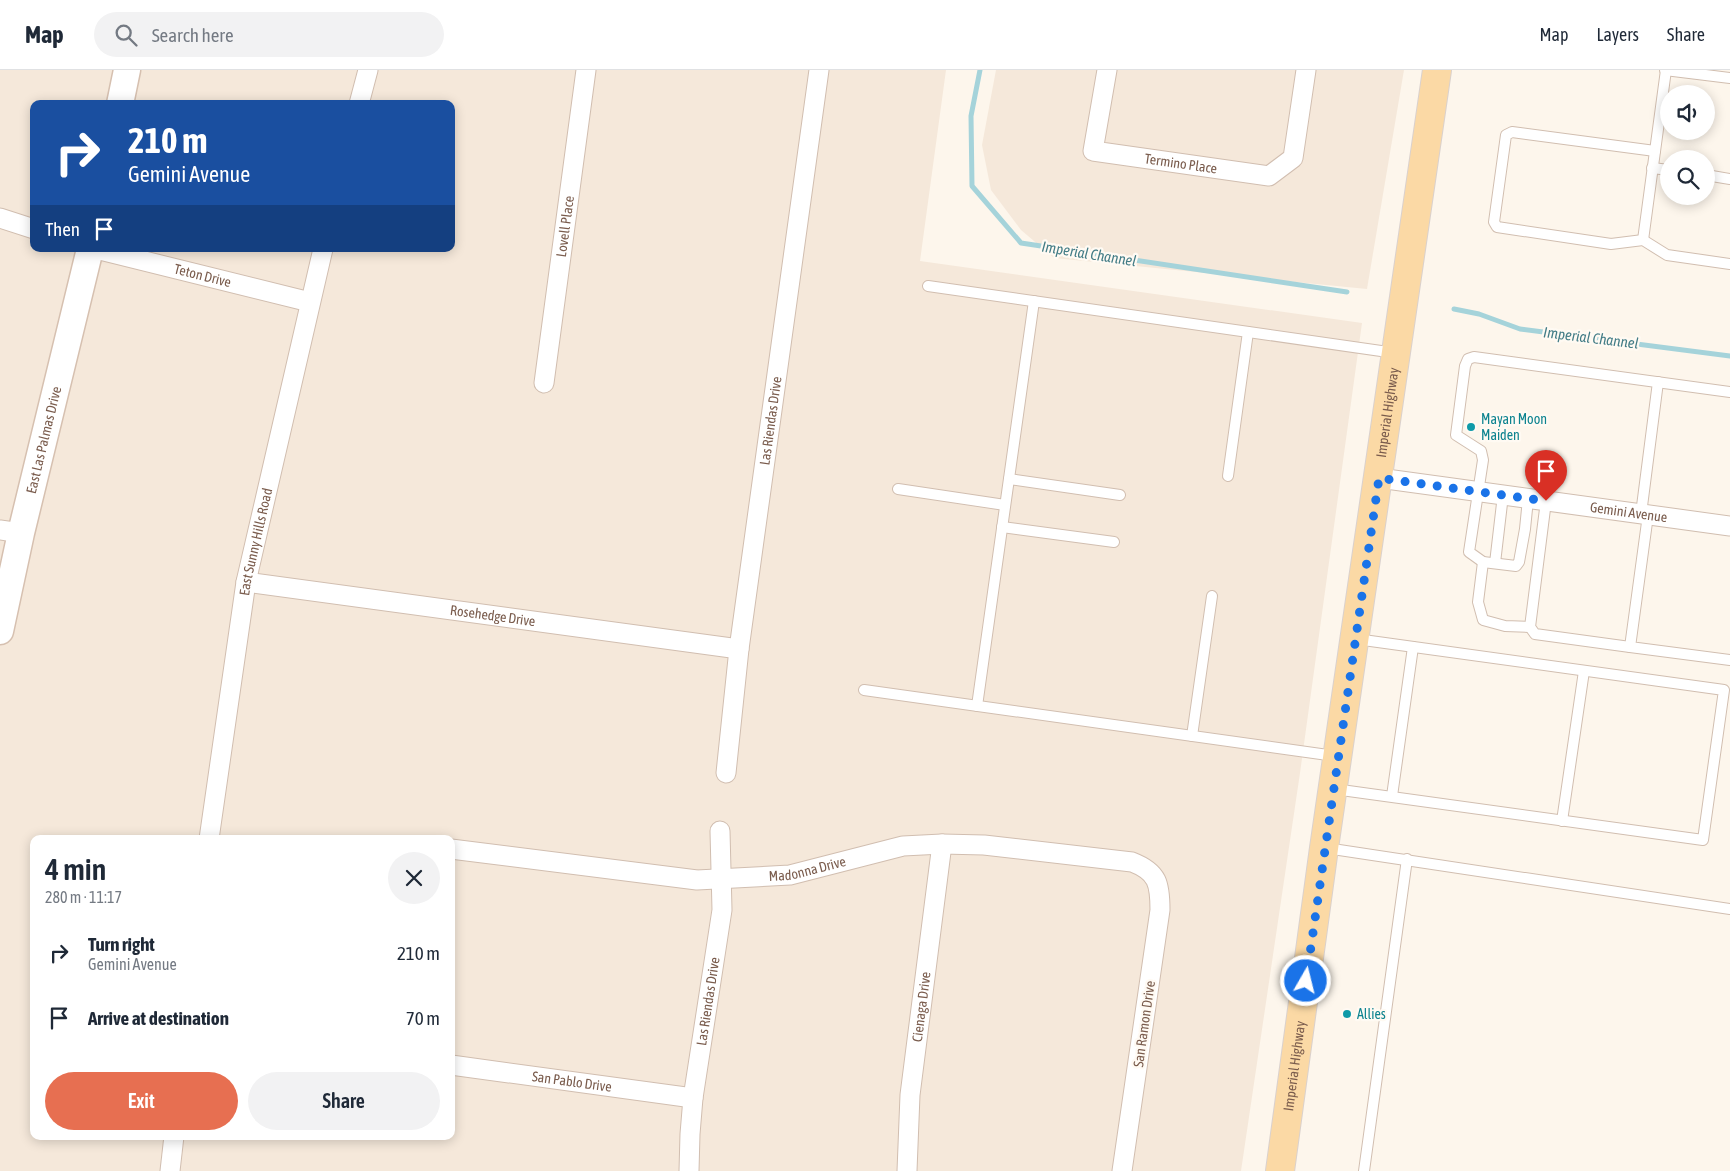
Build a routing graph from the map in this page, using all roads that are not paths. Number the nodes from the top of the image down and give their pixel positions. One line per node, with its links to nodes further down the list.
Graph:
1 (127, 70): 10 (street)
2 (368, 70): 11 (street)
3 (586, 70): 30 (street, Lovell Place)
4 (819, 70): 56 (street, Las Riendas Drive)
5 (1107, 70): 6 (street, Termino Place)
6 (1306, 70)
7 (1437, 70): 28 (main road, Imperial Highway)
8 (1666, 70): 9 (lane); 12 (lane)
9 (1730, 78)
10 (121, 100)
11 (360, 100)
12 (1655, 151): 13 (lane); 19 (lane)
13 (1652, 168): 14 (lane); 19 (lane)
14 (1660, 169)
15 (1715, 176): 16 (lane)
16 (1730, 179)
17 (0, 218): 18 (street)
18 (30, 228)
19 (1643, 240): 23 (lane)
20 (89, 252): 45 (street, East Las Palmas Drive)
21 (108, 252): 26 (street, Teton Drive)
22 (322, 252): 26 (street, East Sunny Hills Road)
23 (1730, 264)
24 (928, 286): 25 (lane)
25 (1034, 301): 27 (lane); 34 (lane)
26 (310, 302): 49 (street, East Sunny Hills Road)
27 (1248, 332): 28 (lane); 32 (lane)
28 (1396, 354): 33 (main road, Imperial Highway)
29 (1658, 382): 31 (lane); 36 (lane); 42 (lane)
30 (544, 383)
31 (1730, 392)
32 (1228, 476)
33 (1379, 478): 36 (street, Gemini Avenue); 53 (main road, Imperial Highway)
34 (1009, 479): 37 (lane); 41 (lane)
35 (898, 489): 41 (lane)
36 (1478, 492): 38 (street, Gemini Avenue); 47 (lane)
37 (1120, 494)
38 (1503, 495): 39 (street, Gemini Avenue); 48 (lane)
39 (1528, 498): 40 (street, Gemini Avenue); 48 (lane)
40 (1546, 501): 42 (street, Gemini Avenue); 51 (lane)
41 (1005, 505): 44 (lane)
42 (1644, 514): 43 (street, Gemini Avenue); 55 (lane)
43 (1730, 526)
44 (1002, 527): 46 (lane); 60 (lane)
45 (11, 532): 52 (street, East Las Palmas Drive)
46 (1114, 542)
47 (1483, 562): 48 (lane); 51 (lane)
48 (1495, 563)
49 (246, 582): 56 (street, Rosehedge Drive); 68 (street, East Sunny Hills Road)
50 (1212, 596): 61 (lane)
51 (1530, 627): 55 (lane)
52 (0, 632)
53 (1356, 639): 54 (lane); 62 (main road, Imperial Highway)
54 (1413, 647): 58 (lane); 65 (lane)
55 (1630, 647): 57 (lane)
56 (739, 649): 63 (street, Las Riendas Drive)
57 (1730, 660)
58 (1584, 671): 66 (lane); 66 (lane)
59 (864, 690): 60 (lane)
60 (977, 706): 61 (lane)
61 (1192, 736): 62 (lane)
62 (1339, 756): 64 (main road, Imperial Highway)
63 (726, 772)
64 (1334, 789): 65 (lane); 70 (main road, Imperial Highway)
65 (1392, 796): 66 (lane)
66 (1562, 821)
67 (720, 831): 74 (street, Las Riendas Drive)
68 (210, 835)
69 (942, 844): 73 (street, Madonna Drive); 74 (street, Madonna Drive); 81 (street, Cienaga Drive)
70 (1324, 848): 72 (lane); 83 (main road, Imperial Highway)
71 (455, 850): 74 (street, Madonna Drive)
72 (1407, 859): 75 (lane); 84 (lane)
73 (1156, 878): 82 (street, San Ramon Drive)
74 (722, 879): 77 (street, Las Riendas Drive)
75 (1730, 908)
76 (455, 1067): 77 (street, San Pablo Drive)
77 (693, 1098): 80 (street, Las Riendas Drive)
78 (174, 1140): 79 (street)
79 (170, 1171)
80 (690, 1171)
81 (907, 1171)
82 (1122, 1171)
83 (1280, 1171)
84 (1364, 1171)

